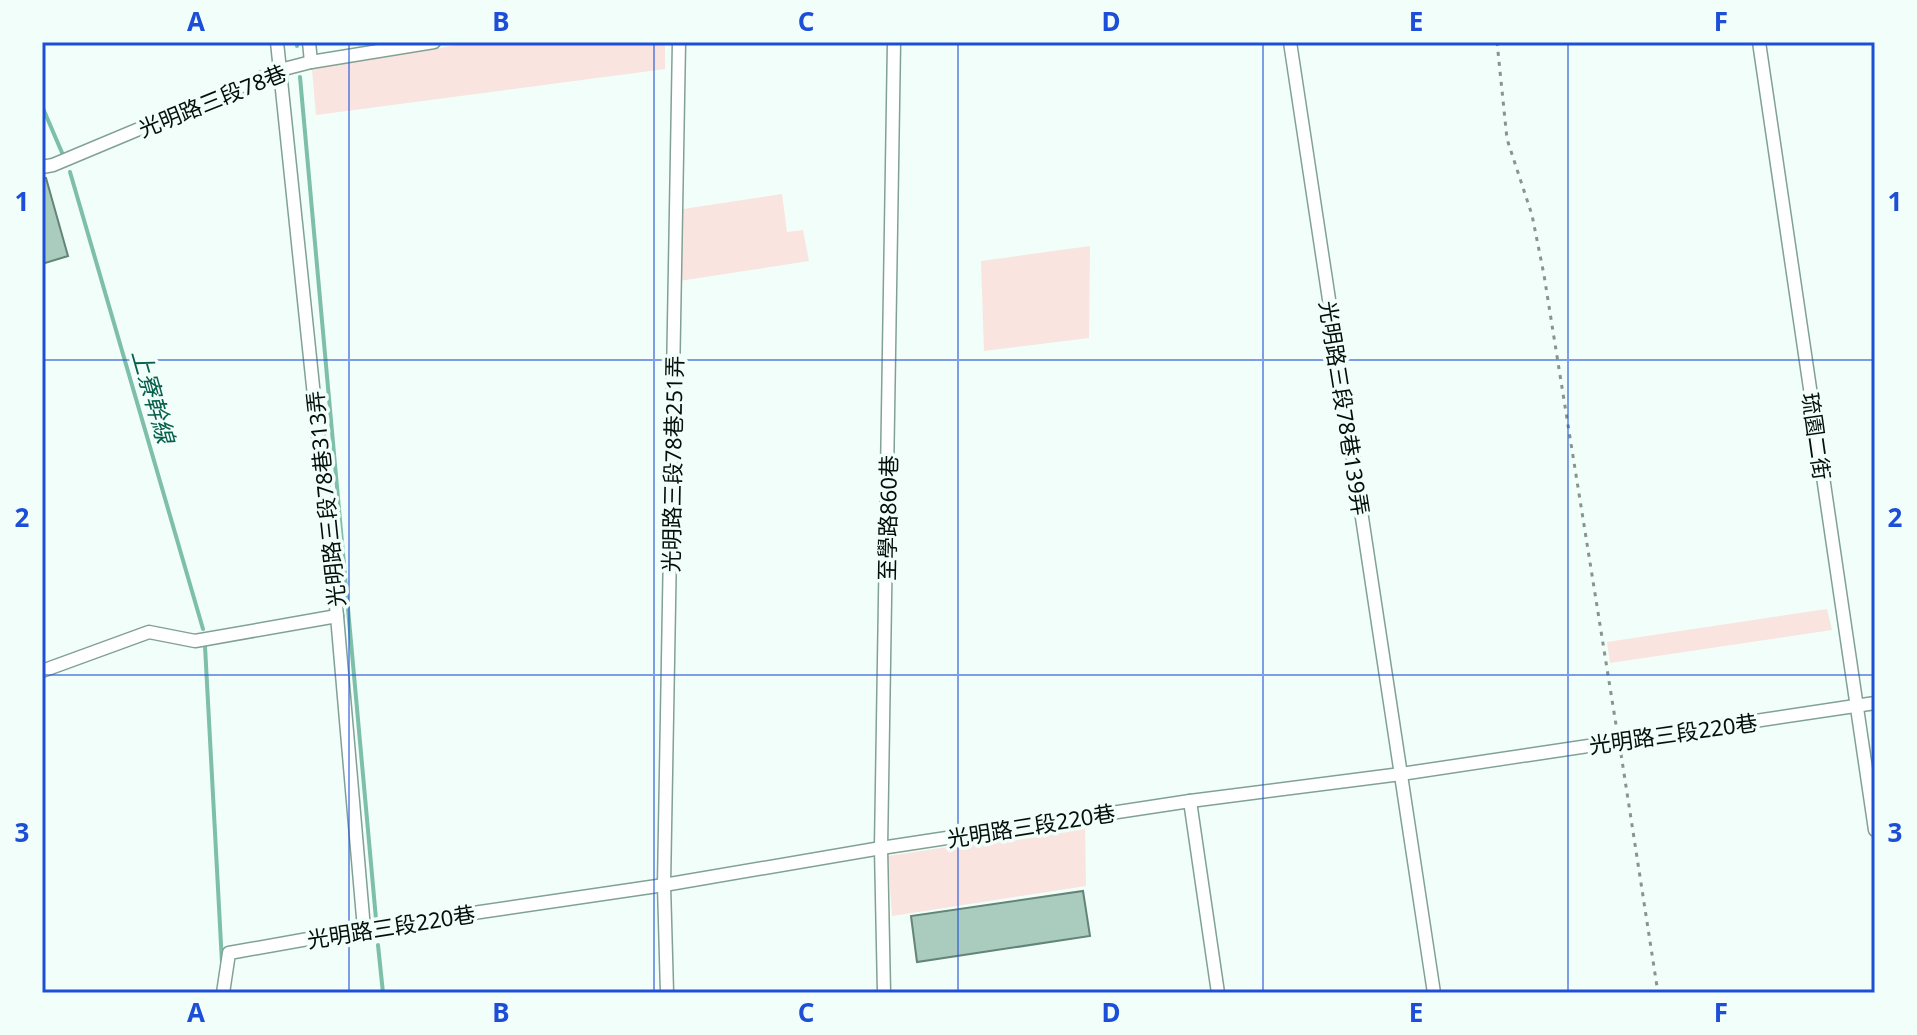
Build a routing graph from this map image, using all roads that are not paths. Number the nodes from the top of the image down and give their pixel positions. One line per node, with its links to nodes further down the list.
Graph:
1 (277, 42): 9 (street, 光明路三段78巷313弄)
2 (309, 42): 8 (street)
3 (434, 42): 8 (street, 光明路三段78巷)
4 (679, 42): 19 (street, 光明路三段78巷251弄)
5 (894, 42): 18 (street, 至學路860巷)
6 (1290, 42): 15 (street, 光明路三段78巷139弄)
7 (1759, 42): 14 (street, 琉園二街)
8 (311, 62): 9 (street, 光明路三段78巷)
9 (280, 70): 10 (street, 光明路三段78巷); 11 (street, 光明路三段78巷313弄)
10 (42, 167)
11 (337, 616): 12 (street); 20 (street, 光明路三段78巷313弄)
12 (42, 671)
13 (1875, 703): 14 (street, 光明路三段220巷)
14 (1858, 706): 15 (street, 光明路三段220巷); 17 (street, 琉園二街)
15 (1401, 774): 16 (street, 光明路三段220巷); 25 (street, 光明路三段78巷139弄)
16 (1190, 801): 18 (street, 光明路三段220巷); 24 (street)
17 (1875, 830)
18 (881, 848): 19 (street, 光明路三段220巷); 23 (street, 至學路860巷)
19 (664, 885): 20 (street, 光明路三段220巷); 22 (street, 光明路三段78巷251弄)
20 (364, 929): 21 (street, 光明路三段220巷)
21 (223, 993)
22 (667, 993)
23 (884, 993)
24 (1218, 993)
25 (1434, 993)

